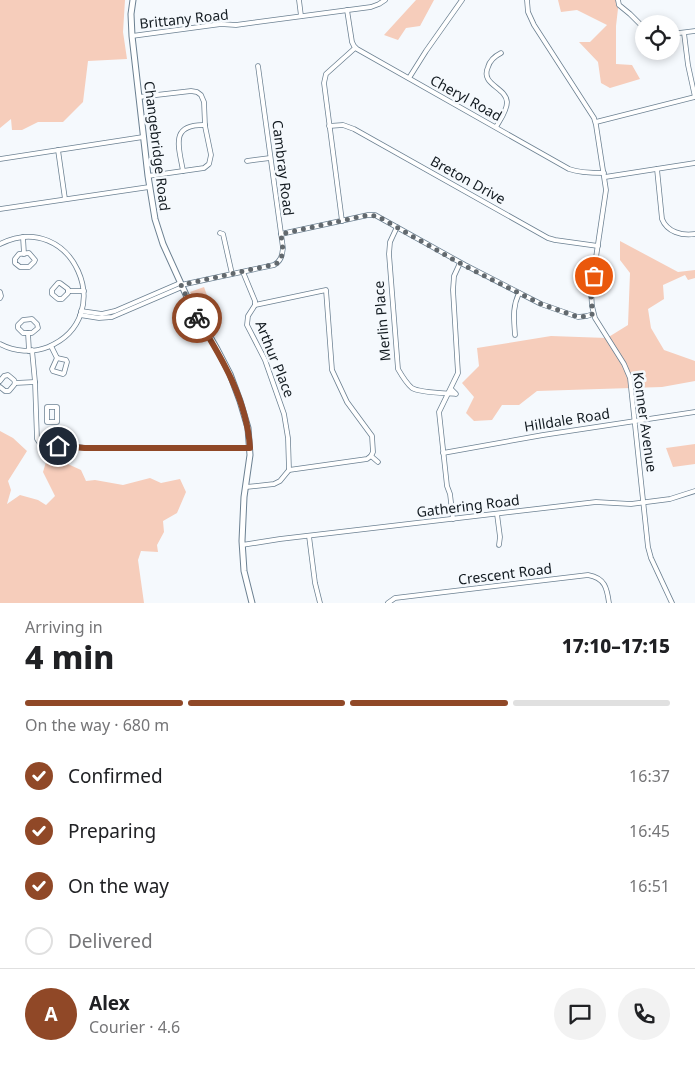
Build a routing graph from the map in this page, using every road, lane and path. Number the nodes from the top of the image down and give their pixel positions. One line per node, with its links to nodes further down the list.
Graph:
1 (133, 0): 13 (main road, Changebridge Road)
2 (298, 0): 8 (street)
3 (385, 0): 7 (street, Brittany Road)
4 (462, 0): 17 (street)
5 (527, 0): 20 (street, Konner Avenue)
6 (618, 0): 9 (street)
7 (347, 10): 8 (street, Brittany Road); 14 (street)
8 (301, 16): 13 (street, Brittany Road)
9 (635, 19)
10 (695, 31): 12 (street)
11 (680, 33): 12 (street)
12 (684, 33): 19 (street)
13 (132, 36): 18 (main road, Changebridge Road)
14 (355, 48): 17 (street, Cheryl Road); 22 (street)
15 (501, 53): 23 (street)
16 (258, 66): 27 (street, Cambray Road)
17 (409, 78): 23 (street, Cheryl Road)
18 (139, 97): 21 (street); 24 (main road, Changebridge Road)
19 (695, 97): 20 (street)
20 (596, 122): 32 (street, Konner Avenue)
21 (205, 125): 31 (street); 31 (street)
22 (329, 126): 37 (street); 44 (street, Breton Drive)
23 (496, 127): 32 (street, Cheryl Road)
24 (144, 137): 25 (street); 33 (main road, Changebridge Road)
25 (58, 150): 26 (street); 35 (street)
26 (0, 158)
27 (270, 158): 28 (street); 40 (street, Cambray Road)
28 (247, 161)
29 (695, 164): 30 (street, Cheryl Road)
30 (657, 169): 32 (street, Cheryl Road); 41 (street)
31 (183, 171): 33 (street)
32 (604, 175): 44 (street, Konner Avenue)
33 (148, 176): 34 (main road, Changebridge Road)
34 (150, 187): 35 (street); 49 (main road, Changebridge Road)
35 (65, 199): 36 (street)
36 (0, 209)
37 (342, 220): 38 (street); 40 (street)
38 (397, 227): 46 (street); 68 (street, Merlin Place)
39 (220, 233): 48 (street)
40 (281, 234): 47 (street, Cambray Road)
41 (695, 234)
42 (23, 237): 43 (street); 45 (street); 51 (street)
43 (0, 244)
44 (598, 246): 57 (street, Konner Avenue)
45 (24, 254): 45 (street)
46 (460, 263): 53 (street); 68 (street)
47 (243, 272): 48 (street, Cambray Road); 55 (street, Arthur Place)
48 (232, 274): 49 (street, Cambray Road)
49 (181, 285): 56 (street, Cambray Road); 73 (main road, Changebridge Road)
50 (68, 291): 50 (street); 51 (street)
51 (84, 291): 56 (street)
52 (0, 292): 54 (street)
53 (519, 293): 57 (street); 59 (street)
54 (0, 298)
55 (255, 305): 75 (street); 77 (street, Arthur Place)
56 (81, 313): 61 (street)
57 (593, 314): 72 (street, Konner Avenue)
58 (28, 333): 58 (street); 62 (street)
59 (515, 335)
60 (0, 344): 62 (street)
61 (51, 346): 62 (street); 63 (street)
62 (31, 350): 65 (street)
63 (56, 358): 63 (street)
64 (0, 381): 66 (street)
65 (35, 382): 66 (street); 70 (street)
66 (15, 383): 67 (street)
67 (0, 386)
68 (450, 391): 74 (street)
69 (695, 412): 72 (street, Hilldale Road)
70 (37, 415): 71 (street); 73 (street)
71 (47, 415): 71 (street)
72 (634, 421): 74 (street, Hilldale Road); 80 (street, Konner Avenue)
73 (250, 448): 78 (main road, Changebridge Road)
74 (443, 452): 82 (street)
75 (371, 456): 76 (street); 77 (street)
76 (378, 462)
77 (289, 470): 78 (street)
78 (246, 487): 84 (main road, Changebridge Road)
79 (695, 491): 80 (street, Gathering Road)
80 (643, 502): 81 (street, Gathering Road); 90 (street, Konner Avenue)
81 (497, 514): 82 (street, Gathering Road); 85 (street)
82 (453, 519): 83 (street, Gathering Road)
83 (309, 536): 84 (street, Gathering Road); 87 (street)
84 (242, 545): 86 (main road, Changebridge Road)
85 (499, 545)
86 (252, 603)
87 (320, 603)
88 (388, 603): 89 (street, Crescent Road)
89 (609, 603)
90 (672, 603)

